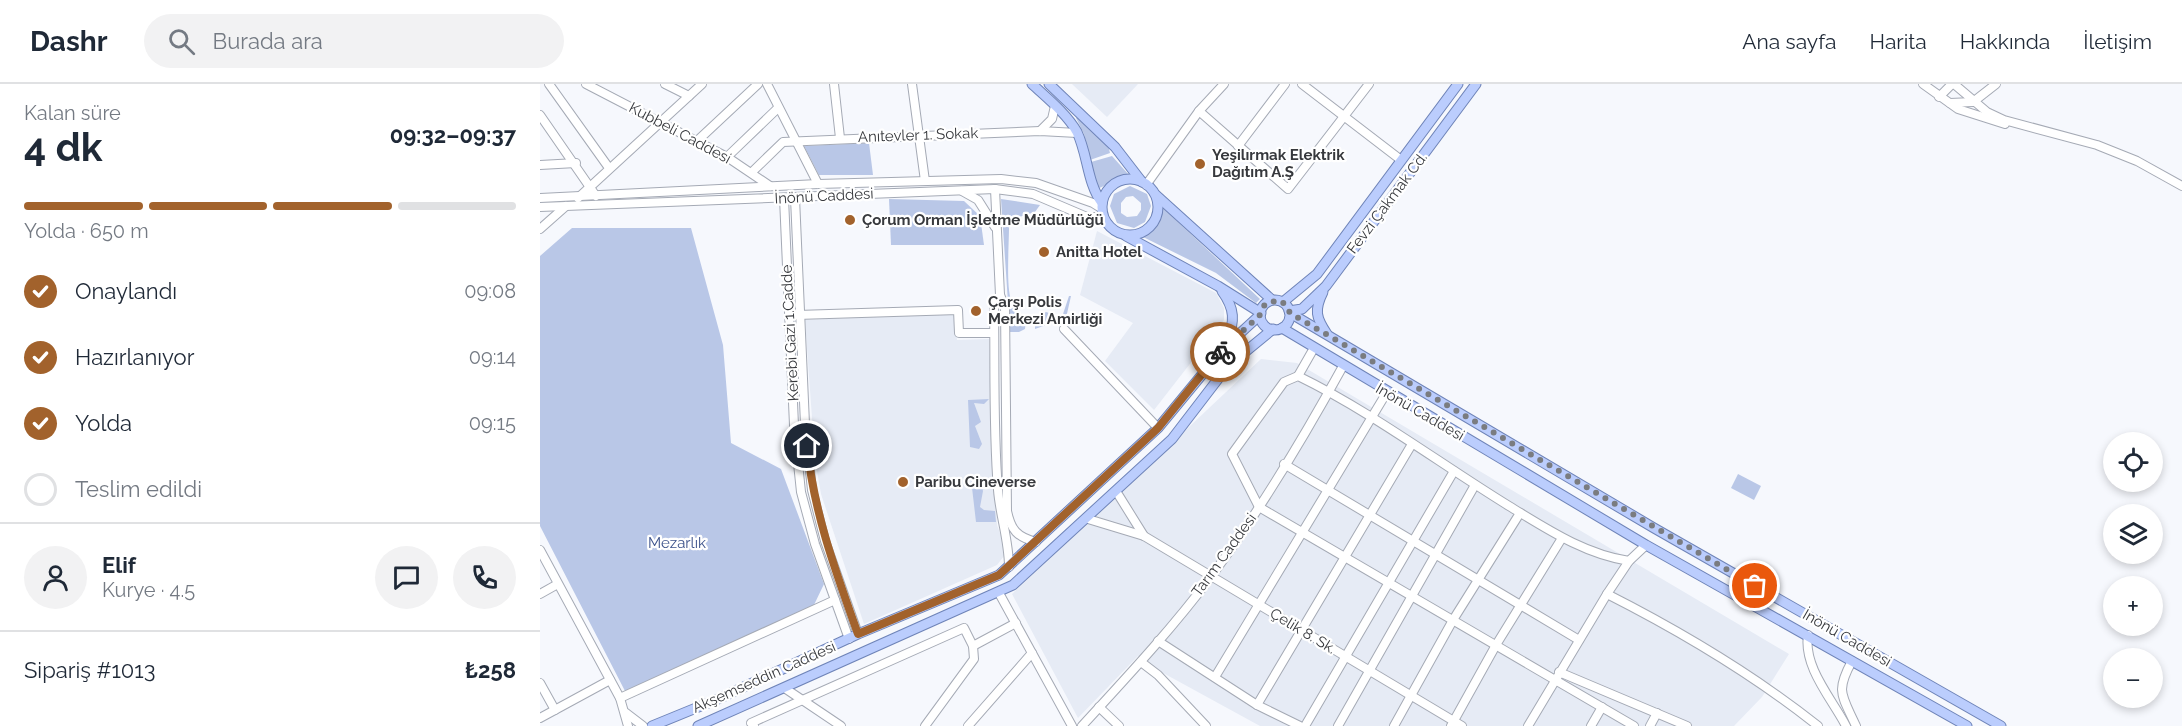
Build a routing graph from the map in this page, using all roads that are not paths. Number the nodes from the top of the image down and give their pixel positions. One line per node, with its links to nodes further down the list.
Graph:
1 (549, 84): 42 (street)
2 (586, 84): 29 (street, Kubbeli Caddesi)
3 (665, 84): 20 (street)
4 (702, 84): 20 (street)
5 (758, 84): 36 (street)
6 (767, 84): 25 (street)
7 (834, 84): 34 (street)
8 (912, 84): 33 (street)
9 (1032, 84): 24 (main road)
10 (1050, 84): 45 (main road)
11 (1224, 84): 26 (street)
12 (1285, 84): 37 (street)
13 (1302, 84): 28 (street)
14 (1369, 84): 28 (street)
15 (1456, 84): 39 (main road, Fevzi Çakmak Cd.)
16 (1476, 84): 65 (main road, Fevzi Çakmak Cd.)
17 (1923, 84): 21 (street)
18 (1953, 84): 21 (street); 22 (street)
19 (1996, 84): 22 (street)
20 (689, 96): 29 (street)
21 (1939, 97): 23 (street)
22 (1973, 102): 23 (street); 30 (street)
23 (1948, 103): 30 (street)
24 (1055, 106): 31 (street); 32 (main road)
25 (778, 108): 35 (street); 38 (street)
26 (1199, 111): 37 (street); 45 (street)
27 (540, 115): 40 (street)
28 (1344, 116): 37 (street); 39 (street)
29 (662, 123): 36 (street, Kubbeli Caddesi); 42 (street)
30 (2039, 127): 49 (street)
31 (1040, 131): 32 (street, Anıtevler 1. Sokak); 33 (street, Anıtevler 1. Sokak)
32 (1077, 133): 60 (main road)
33 (918, 136): 34 (street, Anıtevler 1. Sokak); 44 (street)
34 (840, 138): 35 (street, Anıtevler 1. Sokak)
35 (795, 141): 43 (street); 46 (street)
36 (696, 142): 38 (street, Kubbeli Caddesi)
37 (1238, 146)
38 (727, 157): 43 (street, Kubbeli Caddesi)
39 (1401, 160): 68 (main road, Fevzi Çakmak Cd.)
40 (576, 163): 41 (street); 47 (street)
41 (540, 165)
42 (609, 168): 47 (street)
43 (752, 172): 48 (street, Kubbeli Caddesi)
44 (926, 181): 46 (street, İnönü Caddesi); 60 (street, İnönü Caddesi)
45 (1144, 183): 52 (main road); 60 (main road)
46 (818, 184): 48 (street, İnönü Caddesi)
47 (591, 185): 53 (street); 54 (street)
48 (770, 186): 53 (street, İnönü Caddesi)
49 (2182, 186)
50 (995, 189): 51 (street, İnönü Caddesi); 60 (street, İnönü Caddesi); 62 (street)
51 (960, 190): 57 (street, İnönü Caddesi); 62 (street)
52 (1154, 193): 63 (main road); 67 (main road)
53 (596, 196): 54 (street, İnönü Caddesi)
54 (579, 197): 55 (street, İnönü Caddesi); 59 (street)
55 (540, 198)
56 (783, 198): 57 (street, İnönü Caddesi); 59 (street, İnönü Caddesi); 71 (street, Kerebi Gazi 1.Cadde)
57 (795, 198): 72 (street, Kerebi Gazi 1.Cadde)
58 (540, 207): 59 (street, İnönü Caddesi)
59 (565, 207): 61 (street)
60 (1102, 210): 63 (main road)
61 (540, 229)
62 (997, 231): 66 (street)
63 (1124, 235): 64 (main road)
64 (1218, 286): 70 (main road); 77 (main road)
65 (1326, 286): 69 (main road, Fevzi Çakmak Cd.); 76 (main road)
66 (1000, 296): 75 (street); 98 (street)
67 (1272, 300): 68 (main road); 70 (main road)
68 (1283, 302): 69 (main road)
69 (1289, 312): 73 (main road); 76 (main road, İnönü Caddesi)
70 (1261, 314): 73 (main road); 77 (main road, Akşemseddin Caddesi)
71 (789, 315): 72 (street); 114 (street, Kerebi Gazi 1.Cadde)
72 (800, 315): 75 (street); 121 (street, Kerebi Gazi 1.Cadde)
73 (1277, 328): 78 (main road, İnönü Caddesi); 89 (main road, Akşemseddin Caddesi)
74 (1064, 329): 84 (street)
75 (994, 333): 105 (street)
76 (1328, 336): 118 (main road, İnönü Caddesi)
77 (1224, 348): 84 (main road, Akşemseddin Caddesi)
78 (1314, 348): 79 (main road, İnönü Caddesi); 80 (street)
79 (1342, 366): 81 (street, Tarım Caddesi); 82 (main road, İnönü Caddesi)
80 (1298, 376): 81 (street); 91 (street)
81 (1329, 391): 83 (street); 86 (street, Tarım Caddesi)
82 (1387, 392): 83 (street); 100 (main road, İnönü Caddesi)
83 (1372, 418): 85 (street); 90 (street)
84 (1158, 428): 98 (main road, Akşemseddin Caddesi)
85 (1412, 444): 87 (street); 93 (street)
86 (1284, 464): 90 (street); 91 (street, Tarım Caddesi)
87 (1454, 471): 88 (street); 99 (street)
88 (1475, 485): 92 (street); 102 (street)
89 (1116, 491): 94 (main road, Akşemseddin Caddesi); 96 (street)
90 (1327, 491): 93 (street); 95 (street)
91 (1259, 507): 95 (street); 106 (street, Tarım Caddesi)
92 (1520, 513): 97 (street); 107 (street)
93 (1369, 517): 99 (street); 103 (street)
94 (1088, 519): 96 (street); 110 (main road, Akşemseddin Caddesi)
95 (1302, 532): 103 (street); 115 (street)
96 (1144, 536): 106 (street, Çelik 8. Sk.)
97 (1562, 538): 104 (street); 116 (street)
98 (1036, 542): 105 (main road, Akşemseddin Caddesi)
99 (1412, 542): 102 (street); 108 (street)
100 (1646, 544): 104 (street); 122 (main road, İnönü Caddesi)
101 (540, 550): 109 (street)
102 (1435, 555): 107 (street); 113 (street)
103 (1346, 557): 108 (street); 120 (street)
104 (1629, 561): 112 (street)
105 (1009, 567): 121 (main road, Akşemseddin Caddesi)
106 (1211, 576): 115 (street, Çelik 8. Sk.); 125 (street, Tarım Caddesi)
107 (1479, 579): 116 (street); 117 (street)
108 (1388, 582): 113 (street); 129 (street)
109 (556, 585): 111 (street); 135 (street)
110 (999, 593): 119 (street); 137 (main road, Akşemseddin Caddesi)
111 (540, 594)
112 (1607, 594): 124 (street); 171 (street)
113 (1412, 596): 117 (street); 132 (street)
114 (835, 600): 123 (street, Kerebi Gazi 1.Cadde); 139 (street)
115 (1258, 604): 120 (street, Çelik 8. Sk.); 134 (street)
116 (1521, 604): 124 (street); 126 (street)
117 (1454, 620): 126 (street); 138 (street)
118 (1816, 621): 122 (main road); 175 (main road, İnönü Caddesi)
119 (1016, 623): 127 (street); 128 (street)
120 (1300, 629): 129 (street, Çelik 8. Sk.); 141 (street)
121 (858, 634): 123 (main road, Akşemseddin Caddesi)
122 (1808, 635): 130 (main road, İnönü Caddesi); 172 (street)
123 (849, 639): 151 (main road, Akşemseddin Caddesi)
124 (1579, 640): 133 (street)
125 (1158, 641): 131 (street, Tarım Caddesi); 134 (street)
126 (1496, 645): 133 (street); 148 (street)
127 (973, 646): 140 (street); 155 (street)
128 (1032, 652): 156 (street); 157 (street)
129 (1344, 656): 132 (street, Çelik 8. Sk.); 162 (street)
130 (1852, 661): 173 (street); 174 (main road, İnönü Caddesi)
131 (1142, 662): 142 (street, Tarım Caddesi); 160 (street)
132 (1370, 671): 138 (street, Çelik 8. Sk.); 163 (street)
133 (1557, 676): 143 (street); 145 (street); 166 (street)
134 (1215, 677): 141 (street)
135 (610, 680): 139 (street); 144 (street)
136 (540, 682): 144 (street)
137 (786, 688): 140 (street); 152 (main road, Akşemseddin Caddesi)
138 (1410, 695): 148 (street, Çelik 8. Sk.); 164 (street)
139 (620, 698): 146 (street)
140 (803, 700): 153 (street); 154 (street)
141 (1257, 705): 161 (street)
142 (1099, 707): 158 (street, Tarım Caddesi); 159 (street)
143 (1602, 707): 167 (street); 168 (street)
144 (555, 710): 147 (street)
145 (1657, 712): 169 (street); 170 (street)
146 (626, 713): 149 (street); 150 (street)
147 (540, 718)
148 (1452, 724): 165 (street, Çelik 8. Sk.)
149 (628, 726)
150 (643, 726)
151 (652, 726)
152 (698, 726)
153 (754, 726)
154 (842, 726)
155 (925, 726)
156 (968, 726)
157 (1072, 726)
158 (1082, 726)
159 (1119, 726)
160 (1206, 726)
161 (1300, 726)
162 (1305, 726)
163 (1338, 726)
164 (1394, 726)
165 (1462, 726)
166 (1527, 726)
167 (1591, 726)
168 (1634, 726)
169 (1650, 726)
170 (1687, 726)
171 (1818, 726)
172 (1846, 726)
173 (1856, 726)
174 (1967, 726)
175 (2001, 726)

